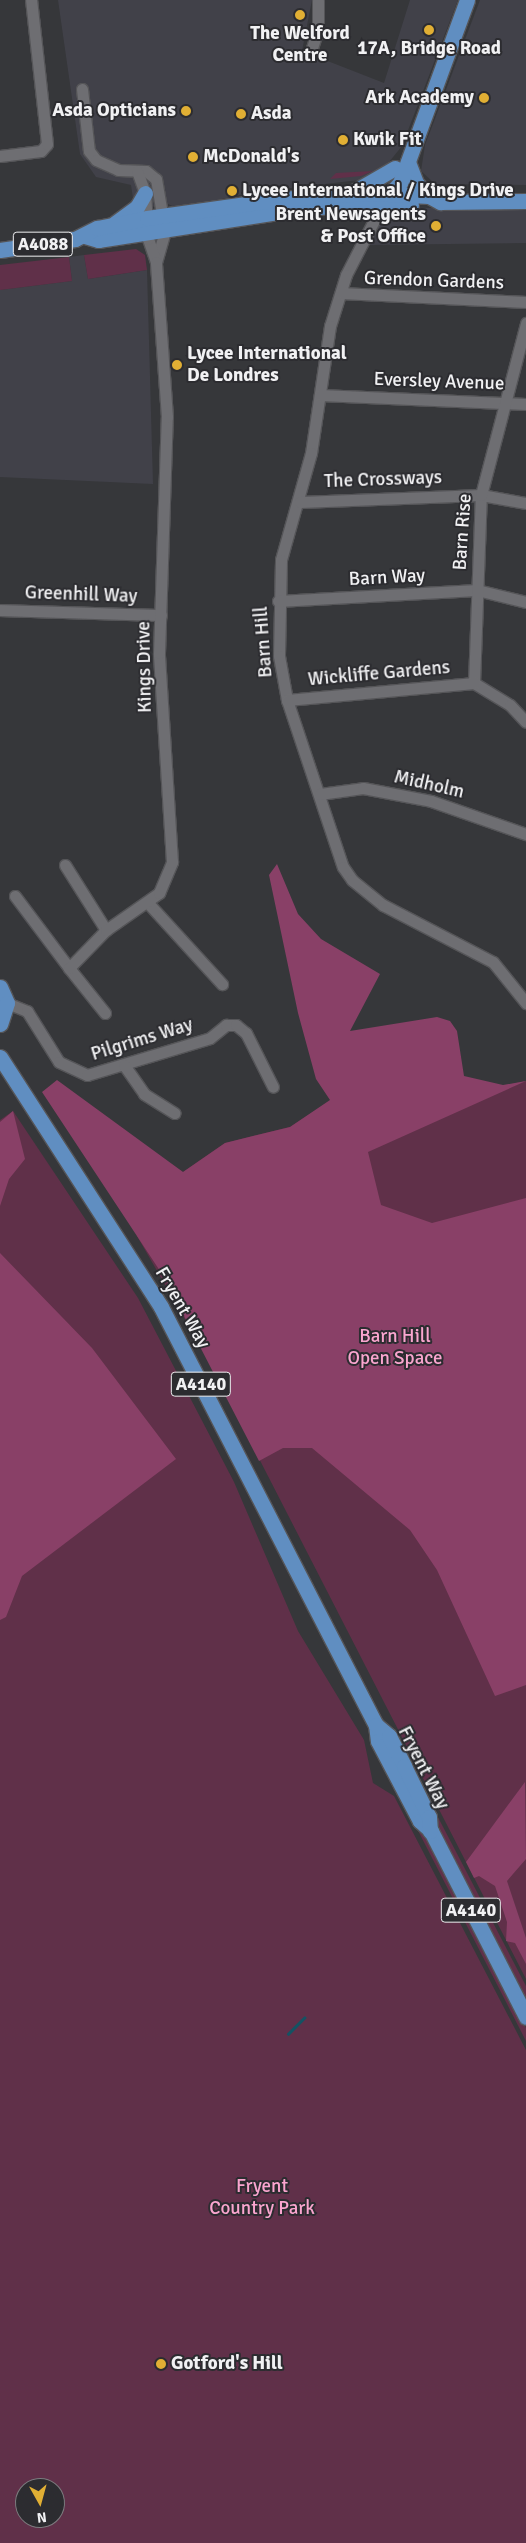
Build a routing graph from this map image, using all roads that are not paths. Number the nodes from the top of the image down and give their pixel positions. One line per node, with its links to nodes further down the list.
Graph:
1 (31, 0): 6 (street)
2 (318, 0): 4 (street)
3 (467, 0): 7 (main road)
4 (310, 50)
5 (82, 89): 8 (street)
6 (0, 156)
7 (404, 160): 10 (main road); 11 (main road); 12 (main road)
8 (137, 171): 9 (street); 14 (street)
9 (145, 193): 15 (main road); 16 (street)
10 (346, 194): 11 (main road); 14 (main road)
11 (386, 199): 12 (main road); 17 (main road); 21 (street, Barn Hill)
12 (435, 199): 13 (main road)
13 (526, 201)
14 (164, 216): 16 (main road); 17 (street)
15 (112, 226): 16 (main road); 18 (main road)
16 (147, 226): 17 (main road); 18 (main road); 20 (street)
17 (165, 231): 20 (street)
18 (85, 236): 19 (main road, A4088)
19 (0, 250)
20 (156, 262): 34 (street, Kings Drive)
21 (341, 293): 22 (street, Grendon Gardens); 24 (street, Barn Hill)
22 (526, 302)
23 (526, 323): 25 (street, Barn Rise)
24 (320, 395): 25 (street, Eversley Avenue); 28 (street, Barn Hill)
25 (505, 400): 26 (street, Eversley Avenue); 27 (street, Barn Rise)
26 (526, 404)
27 (482, 495): 28 (street, The Crossways); 29 (street, The Crossways); 30 (street, Barn Rise)
28 (300, 502): 31 (street, Barn Hill)
29 (526, 502)
30 (477, 590): 31 (street, Barn Way); 32 (street, Barn Way); 35 (street, Barn Rise)
31 (278, 601): 36 (street, Barn Hill)
32 (526, 602)
33 (0, 610): 34 (street, Greenhill Way)
34 (161, 614): 42 (street, Kings Drive)
35 (474, 683): 36 (street, Wickliffe Gardens); 37 (street)
36 (287, 700): 38 (street, Barn Hill)
37 (526, 722)
38 (320, 794): 39 (street, Midholm); 48 (street, Barn Hill)
39 (526, 834)
40 (65, 865): 43 (street)
41 (15, 896): 44 (street)
42 (148, 903): 43 (street, Kings Drive); 45 (street)
43 (106, 930): 44 (street, Kings Drive)
44 (69, 968): 49 (street)
45 (222, 984)
46 (0, 987): 47 (main road)
47 (7, 1003): 50 (main road); 52 (street, Pilgrims Way)
48 (526, 1003)
49 (106, 1013)
50 (0, 1024)
51 (0, 1058): 55 (main road, Fryent Way / A4140)
52 (124, 1065): 53 (street, Pilgrims Way); 54 (street)
53 (273, 1087)
54 (175, 1114)
55 (526, 2017)

